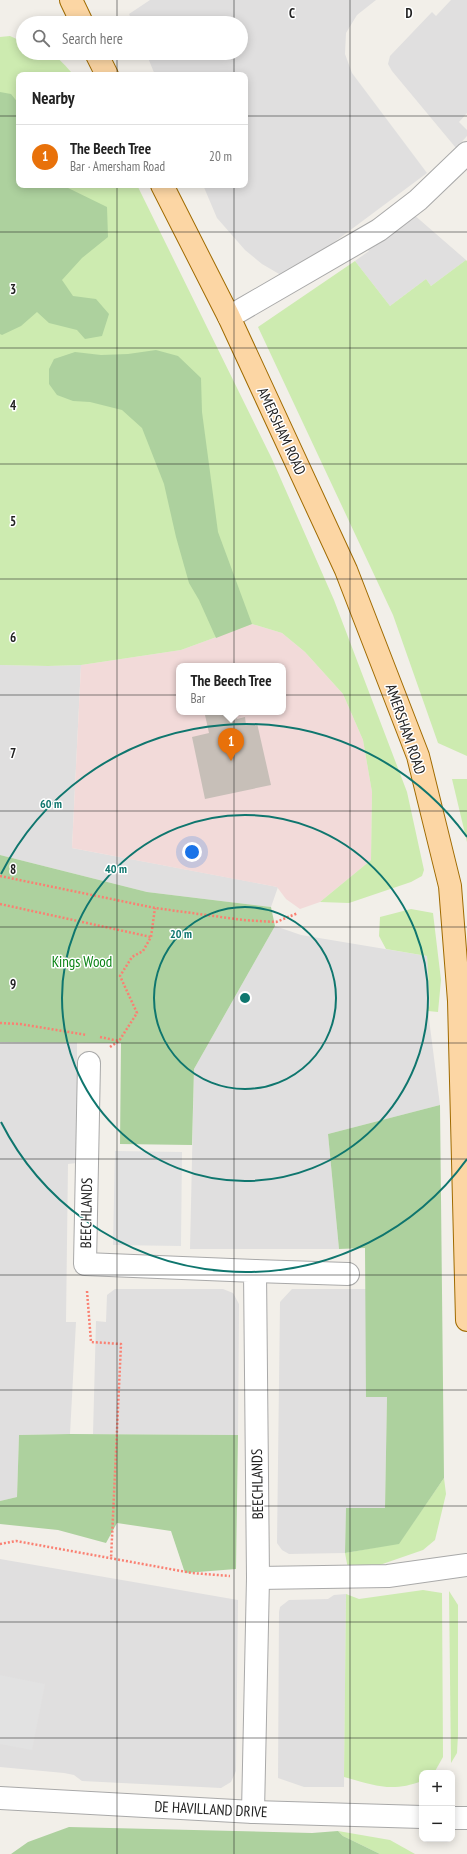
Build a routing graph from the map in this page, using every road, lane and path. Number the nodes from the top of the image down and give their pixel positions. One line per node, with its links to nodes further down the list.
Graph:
1 (71, 0): 2 (main road)
2 (79, 16)
3 (100, 60): 4 (main road)
4 (106, 72)
5 (467, 153): 7 (street)
6 (164, 188): 7 (main road, AMERSHAM ROAD)
7 (229, 317): 21 (main road, AMERSHAM ROAD)
8 (0, 876): 10 (path)
9 (0, 904): 12 (path)
10 (155, 908): 11 (path); 12 (path)
11 (298, 913)
12 (152, 937): 16 (path)
13 (0, 1024): 14 (path)
14 (88, 1035)
15 (96, 1036): 16 (path)
16 (119, 1041): 17 (path)
17 (89, 1064): 18 (street, BEECHLANDS)
18 (85, 1264): 19 (street, BEECHLANDS); 23 (path)
19 (255, 1271): 20 (street, BEECHLANDS); 25 (street, BEECHLANDS)
20 (348, 1274)
21 (467, 1320)
22 (0, 1544): 23 (path)
23 (111, 1558): 25 (path)
24 (467, 1565): 25 (street)
25 (258, 1578): 27 (street, BEECHLANDS)
26 (0, 1798): 27 (street, DE HAVILLAND DRIVE)
27 (253, 1812): 28 (street, DE HAVILLAND DRIVE)
28 (419, 1817)
29 (455, 1818): 30 (street)
30 (467, 1818)

